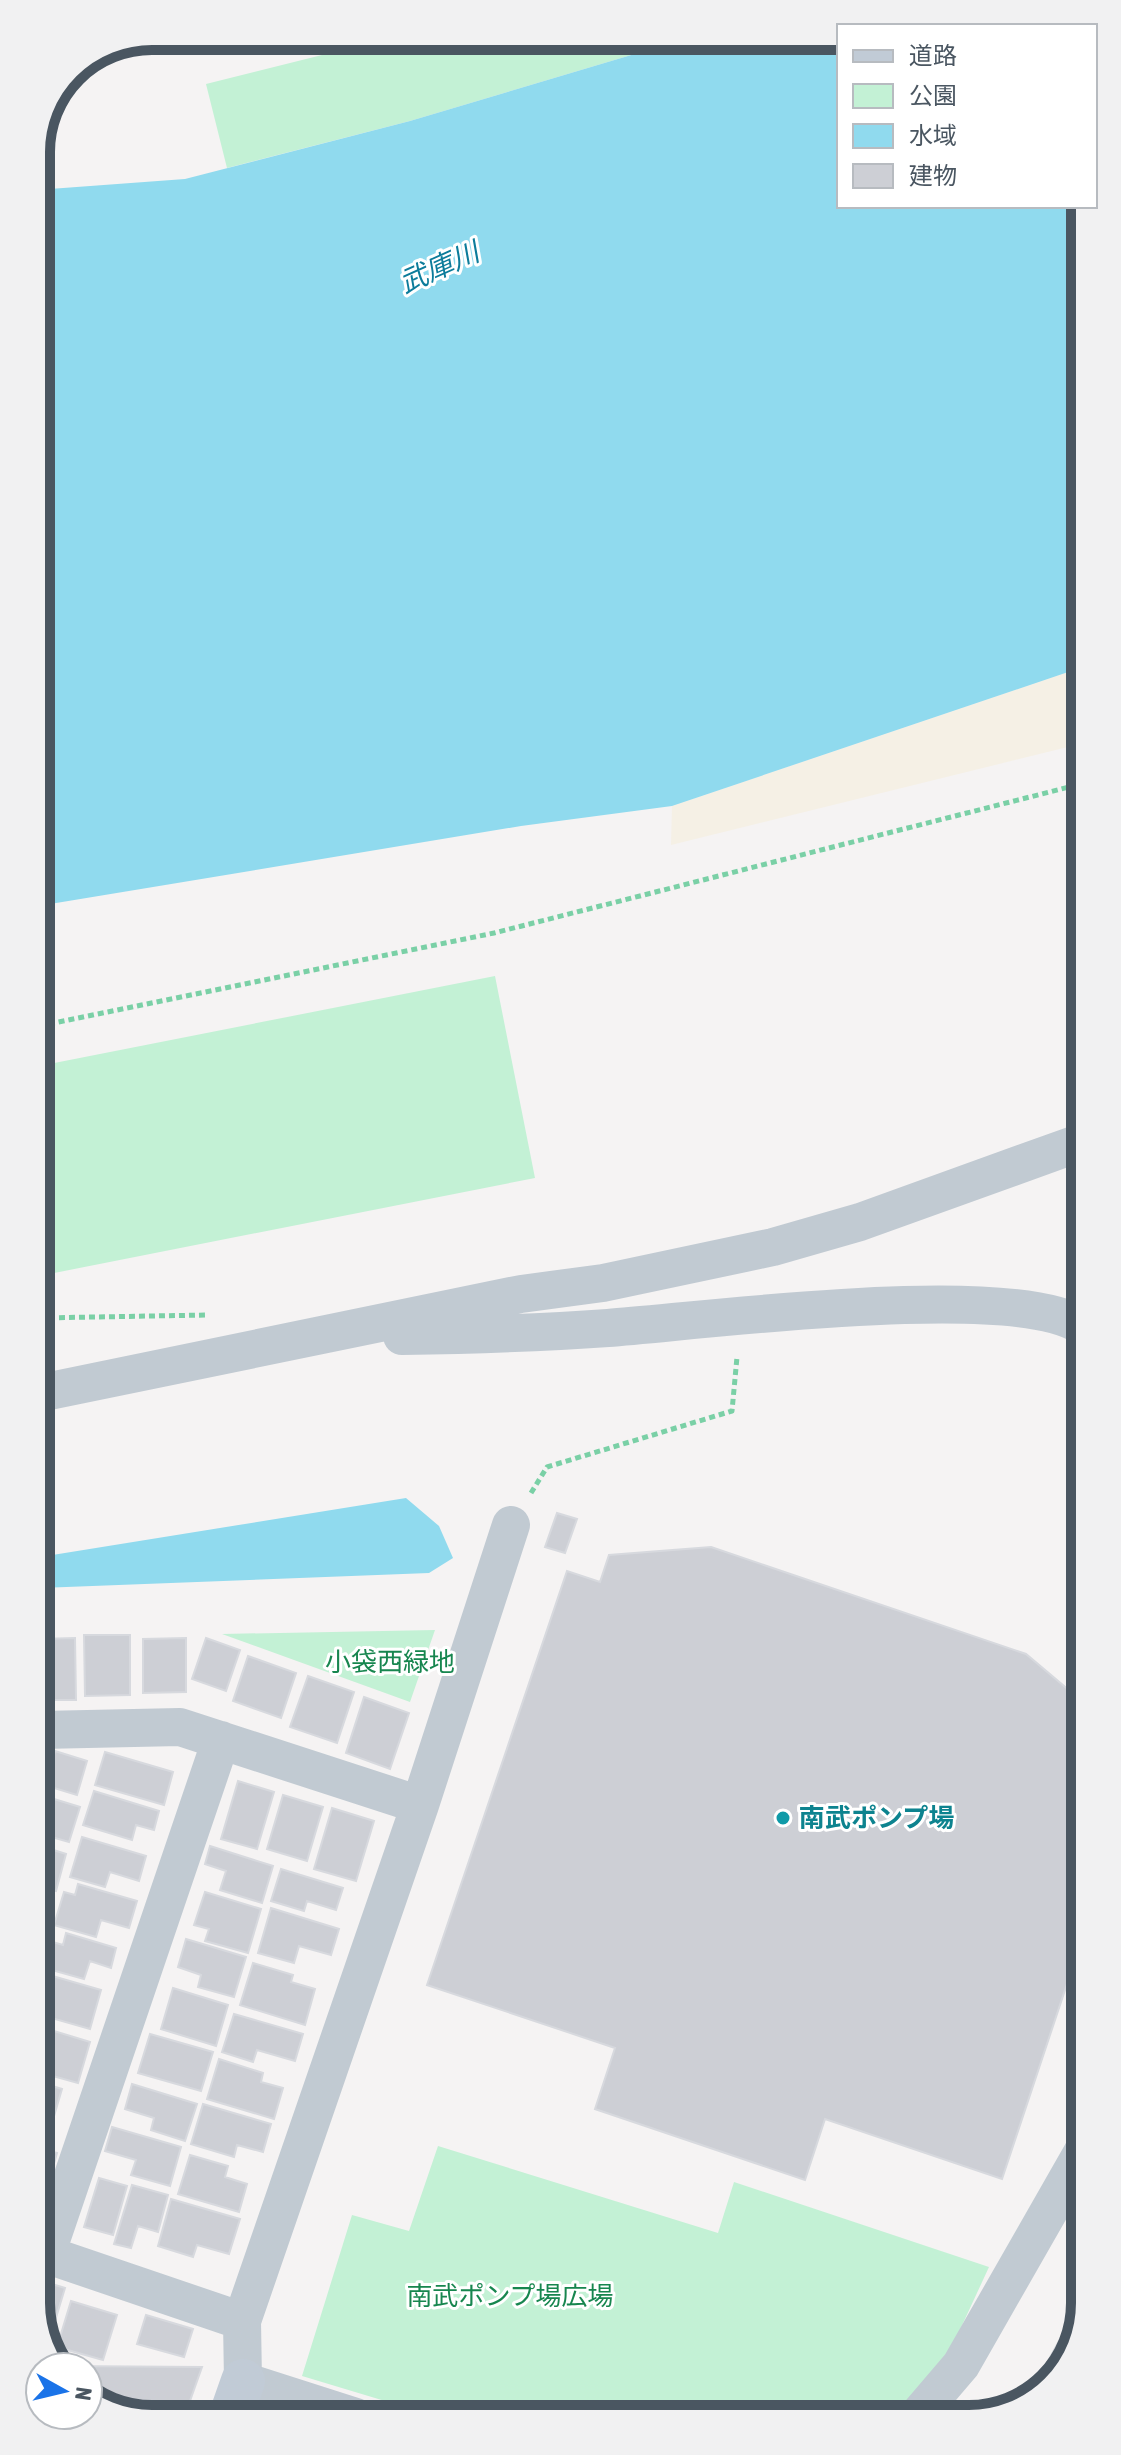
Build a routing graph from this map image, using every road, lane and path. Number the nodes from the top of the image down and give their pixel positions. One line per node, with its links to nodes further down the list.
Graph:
1 (1071, 787): 2 (path)
2 (50, 1024)
3 (1071, 1146): 8 (street)
4 (221, 1315): 5 (path)
5 (50, 1318)
6 (741, 1318): 7 (street); 8 (street); 10 (path)
7 (1071, 1318)
8 (307, 1338): 9 (street)
9 (50, 1391)
10 (511, 1525): 13 (street)
11 (50, 1730): 12 (street)
12 (221, 1740): 13 (street); 15 (street)
13 (420, 1805): 17 (street)
14 (1071, 2199): 20 (street)
15 (50, 2237)
16 (50, 2256): 17 (street)
17 (242, 2321): 18 (street)
18 (236, 2400): 19 (street)
19 (271, 2405)
20 (927, 2405)

